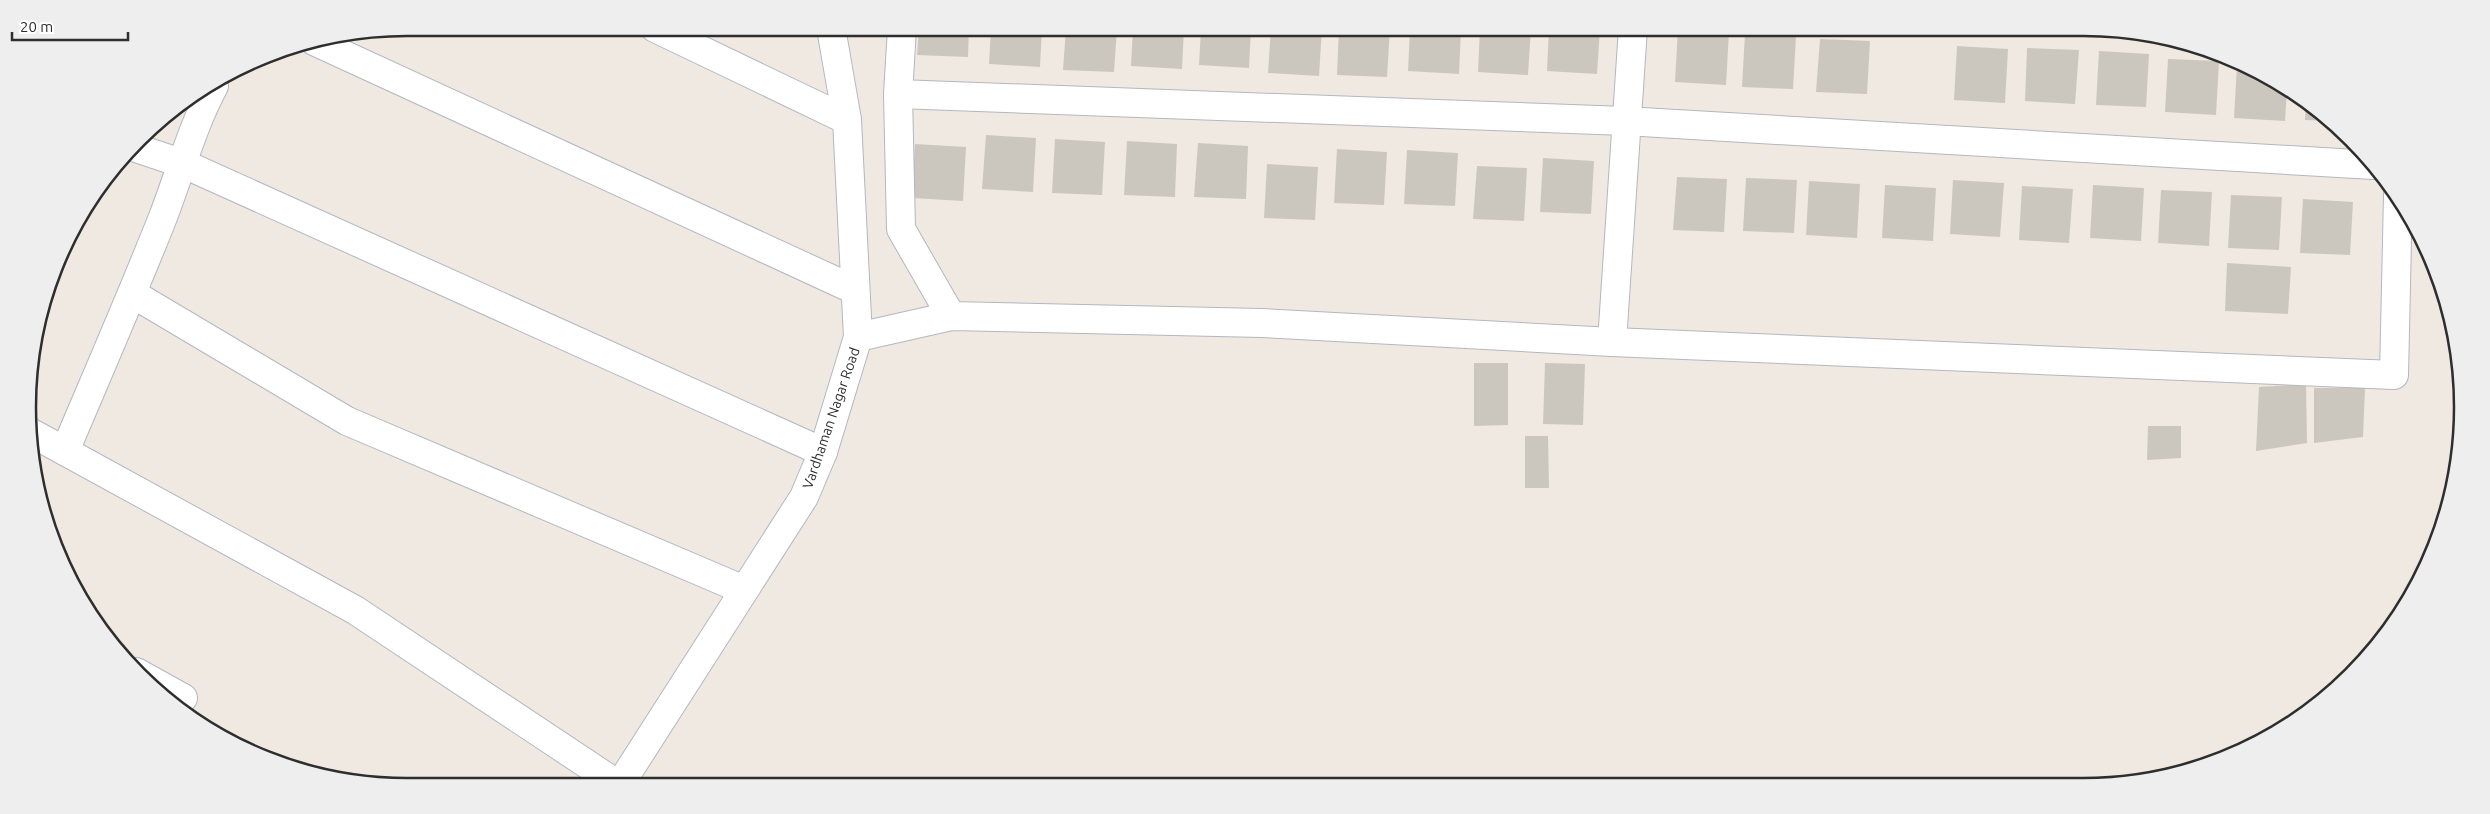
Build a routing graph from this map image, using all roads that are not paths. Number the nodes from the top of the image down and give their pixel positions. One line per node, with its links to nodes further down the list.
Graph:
1 (672, 36): 8 (street)
2 (831, 36): 8 (street, Vardhaman Nagar Road)
3 (902, 36): 7 (street)
4 (1632, 36): 9 (street)
5 (324, 46): 14 (street)
6 (210, 94): 11 (street)
7 (898, 94): 9 (street); 16 (street)
8 (847, 120): 14 (street, Vardhaman Nagar Road)
9 (1625, 122): 12 (street); 18 (street)
10 (141, 150): 11 (street)
11 (184, 164): 15 (street); 21 (street)
12 (2363, 164)
13 (2398, 212): 18 (street)
14 (855, 290): 17 (street, Vardhaman Nagar Road)
15 (133, 294): 20 (street); 22 (street)
16 (951, 316): 17 (street); 18 (street)
17 (858, 337): 21 (street, Vardhaman Nagar Road)
18 (1612, 342)
19 (37, 436): 20 (street)
20 (65, 451): 25 (street)
21 (822, 452): 22 (street, Vardhaman Nagar Road)
22 (744, 590): 26 (street, Vardhaman Nagar Road)
23 (166, 689): 24 (street)
24 (183, 698)
25 (608, 778)
26 (625, 778)

